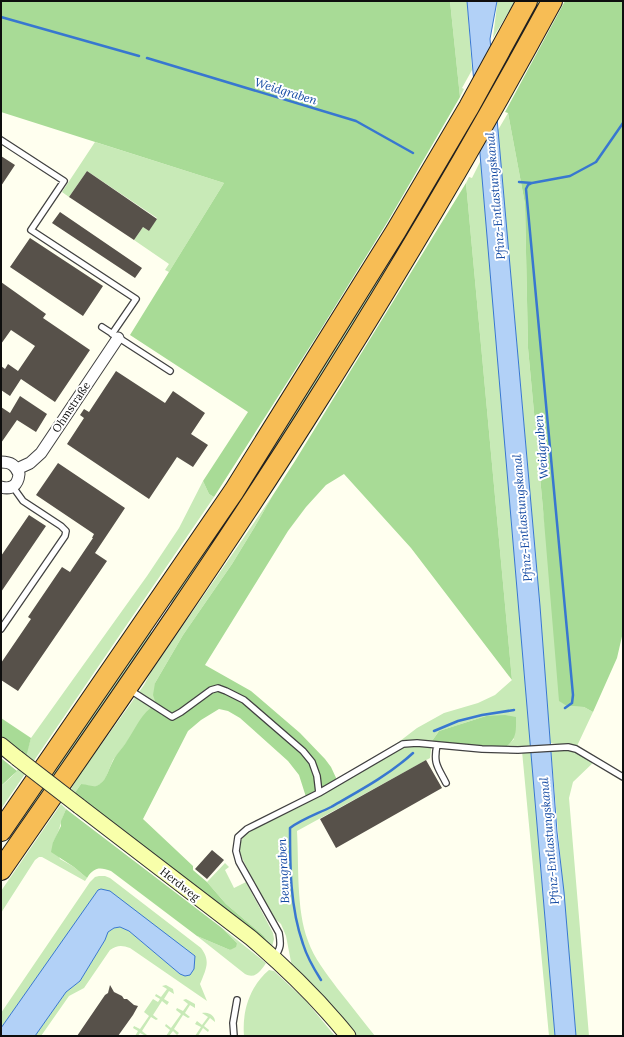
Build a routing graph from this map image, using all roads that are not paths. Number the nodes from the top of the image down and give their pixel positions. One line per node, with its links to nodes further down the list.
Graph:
1 (527, 1): 18 (highway)
2 (552, 1): 12 (highway)
3 (1, 140): 5 (lane)
4 (102, 327): 5 (lane)
5 (115, 336): 6 (lane); 8 (street, Ohmstraße)
6 (170, 371)
7 (1, 462): 8 (street)
8 (17, 469): 10 (street)
9 (1, 487): 10 (street)
10 (13, 487): 11 (lane)
11 (1, 629)
12 (127, 687): 17 (lane); 19 (highway)
13 (1, 745): 20 (main road, Herdweg, bridge)
14 (437, 745): 15 (lane); 16 (lane); 17 (lane)
15 (623, 777)
16 (446, 783)
17 (319, 793): 20 (lane)
18 (1, 831)
19 (1, 870)
20 (274, 958): 23 (main road, Herdweg)
21 (237, 1000): 22 (lane)
22 (234, 1036)
23 (348, 1036)

